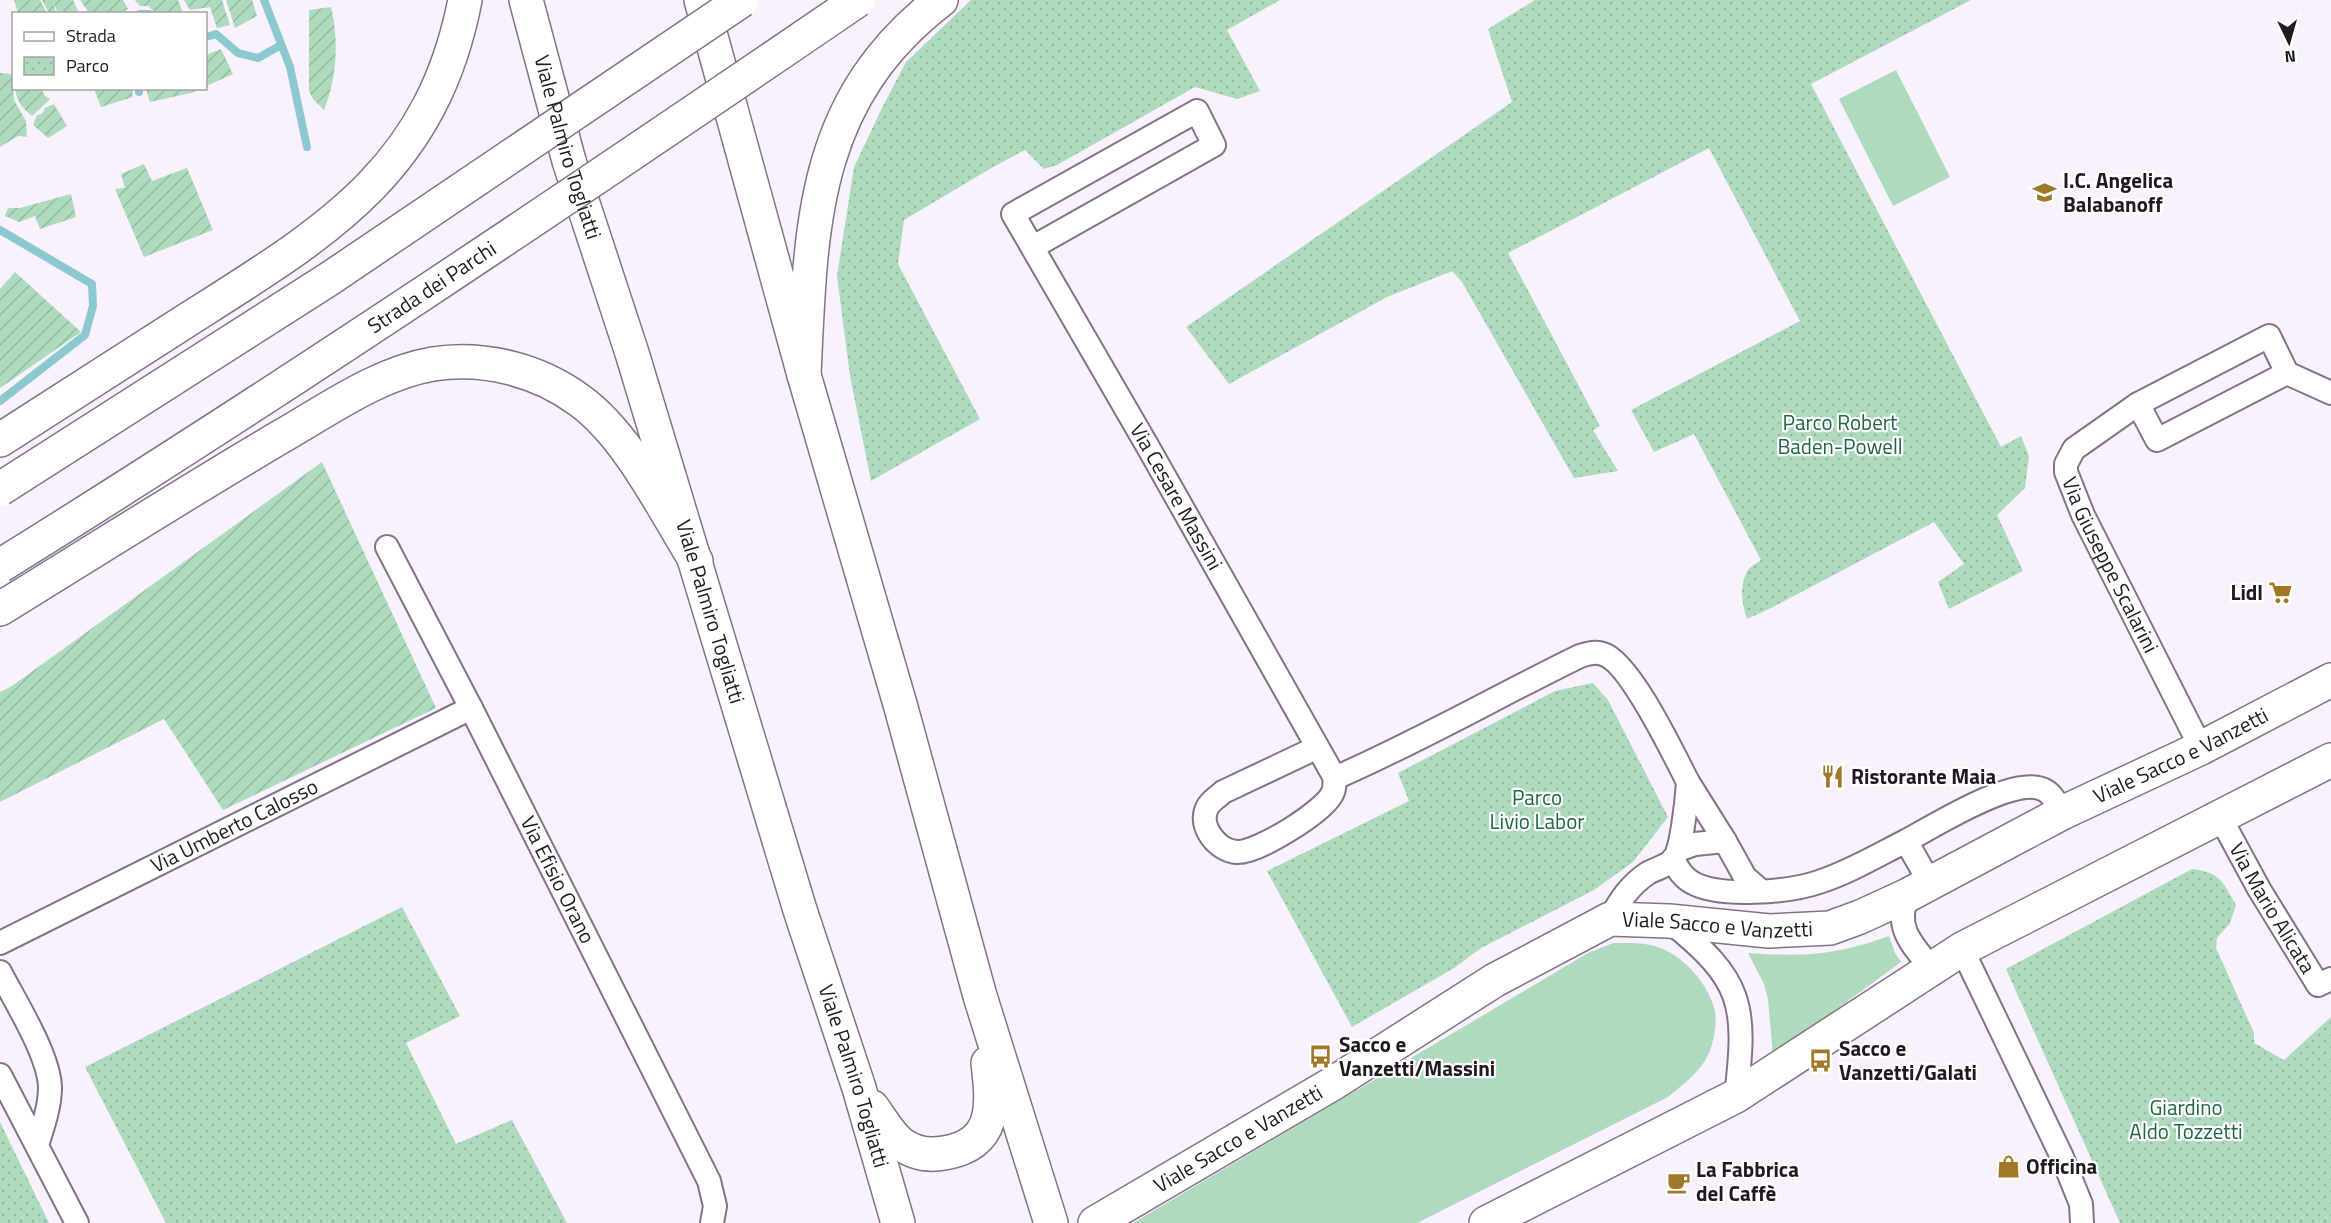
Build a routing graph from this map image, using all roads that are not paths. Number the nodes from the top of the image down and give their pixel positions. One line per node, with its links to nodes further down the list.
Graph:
1 (465, 0): 12 (main road)
2 (526, 0): 15 (main road, Viale Palmiro Togliatti)
3 (701, 0): 9 (main road)
4 (742, 0): 13 (main road, bridge)
5 (858, 0): 16 (main road, Strada dei Parchi, bridge)
6 (941, 0): 9 (main road)
7 (1033, 247): 7 (street, Via Cesare Massini); 20 (street, Via Cesare Massini)
8 (2287, 373): 10 (street); 11 (street); 11 (street, Via Giuseppe Scalarini)
9 (804, 375): 39 (main road)
10 (2331, 393)
11 (2138, 404): 21 (street, Via Giuseppe Scalarini)
12 (0, 440)
13 (0, 489)
14 (387, 548): 19 (street, Via Efisio Orano)
15 (696, 561): 17 (main road); 41 (main road, Viale Palmiro Togliatti)
16 (0, 566)
17 (0, 609)
18 (2331, 680): 21 (main road, Viale Sacco e Vanzetti)
19 (471, 708): 34 (street, Via Umberto Calosso); 44 (street, Via Efisio Orano)
20 (1316, 748): 23 (street, Via Cesare Massini); 23 (street)
21 (2200, 748): 25 (main road, Viale Sacco e Vanzetti)
22 (2331, 760): 26 (main road)
23 (1335, 778): 24 (street)
24 (1688, 782): 27 (street); 29 (street)
25 (2062, 813): 28 (street, Viale Sacco e Vanzetti); 30 (main road, Viale Sacco e Vanzetti)
26 (2220, 817): 35 (main road); 38 (street, Via Mario Alicata)
27 (1725, 841): 29 (street); 31 (street)
28 (1906, 841): 30 (street); 31 (street, Viale Sacco e Vanzetti)
29 (1675, 855): 31 (street, Viale Sacco e Vanzetti); 32 (street)
30 (1919, 889): 33 (main road, Viale Sacco e Vanzetti); 36 (street)
31 (1761, 891)
32 (1610, 919): 33 (main road, Viale Sacco e Vanzetti); 48 (main road, Viale Sacco e Vanzetti)
33 (1669, 921): 42 (street)
34 (0, 943)
35 (1962, 949): 36 (main road); 50 (street)
36 (1932, 969): 42 (main road)
37 (0, 972): 43 (street)
38 (2331, 979)
39 (980, 996): 41 (main road); 47 (main road)
40 (0, 1075): 43 (street)
41 (859, 1088): 46 (main road, Viale Palmiro Togliatti)
42 (1736, 1096): 49 (main road)
43 (37, 1145): 45 (street)
44 (713, 1220)
45 (77, 1223)
46 (898, 1223)
47 (1051, 1223)
48 (1095, 1223)
49 (1486, 1223)
50 (2082, 1223)

